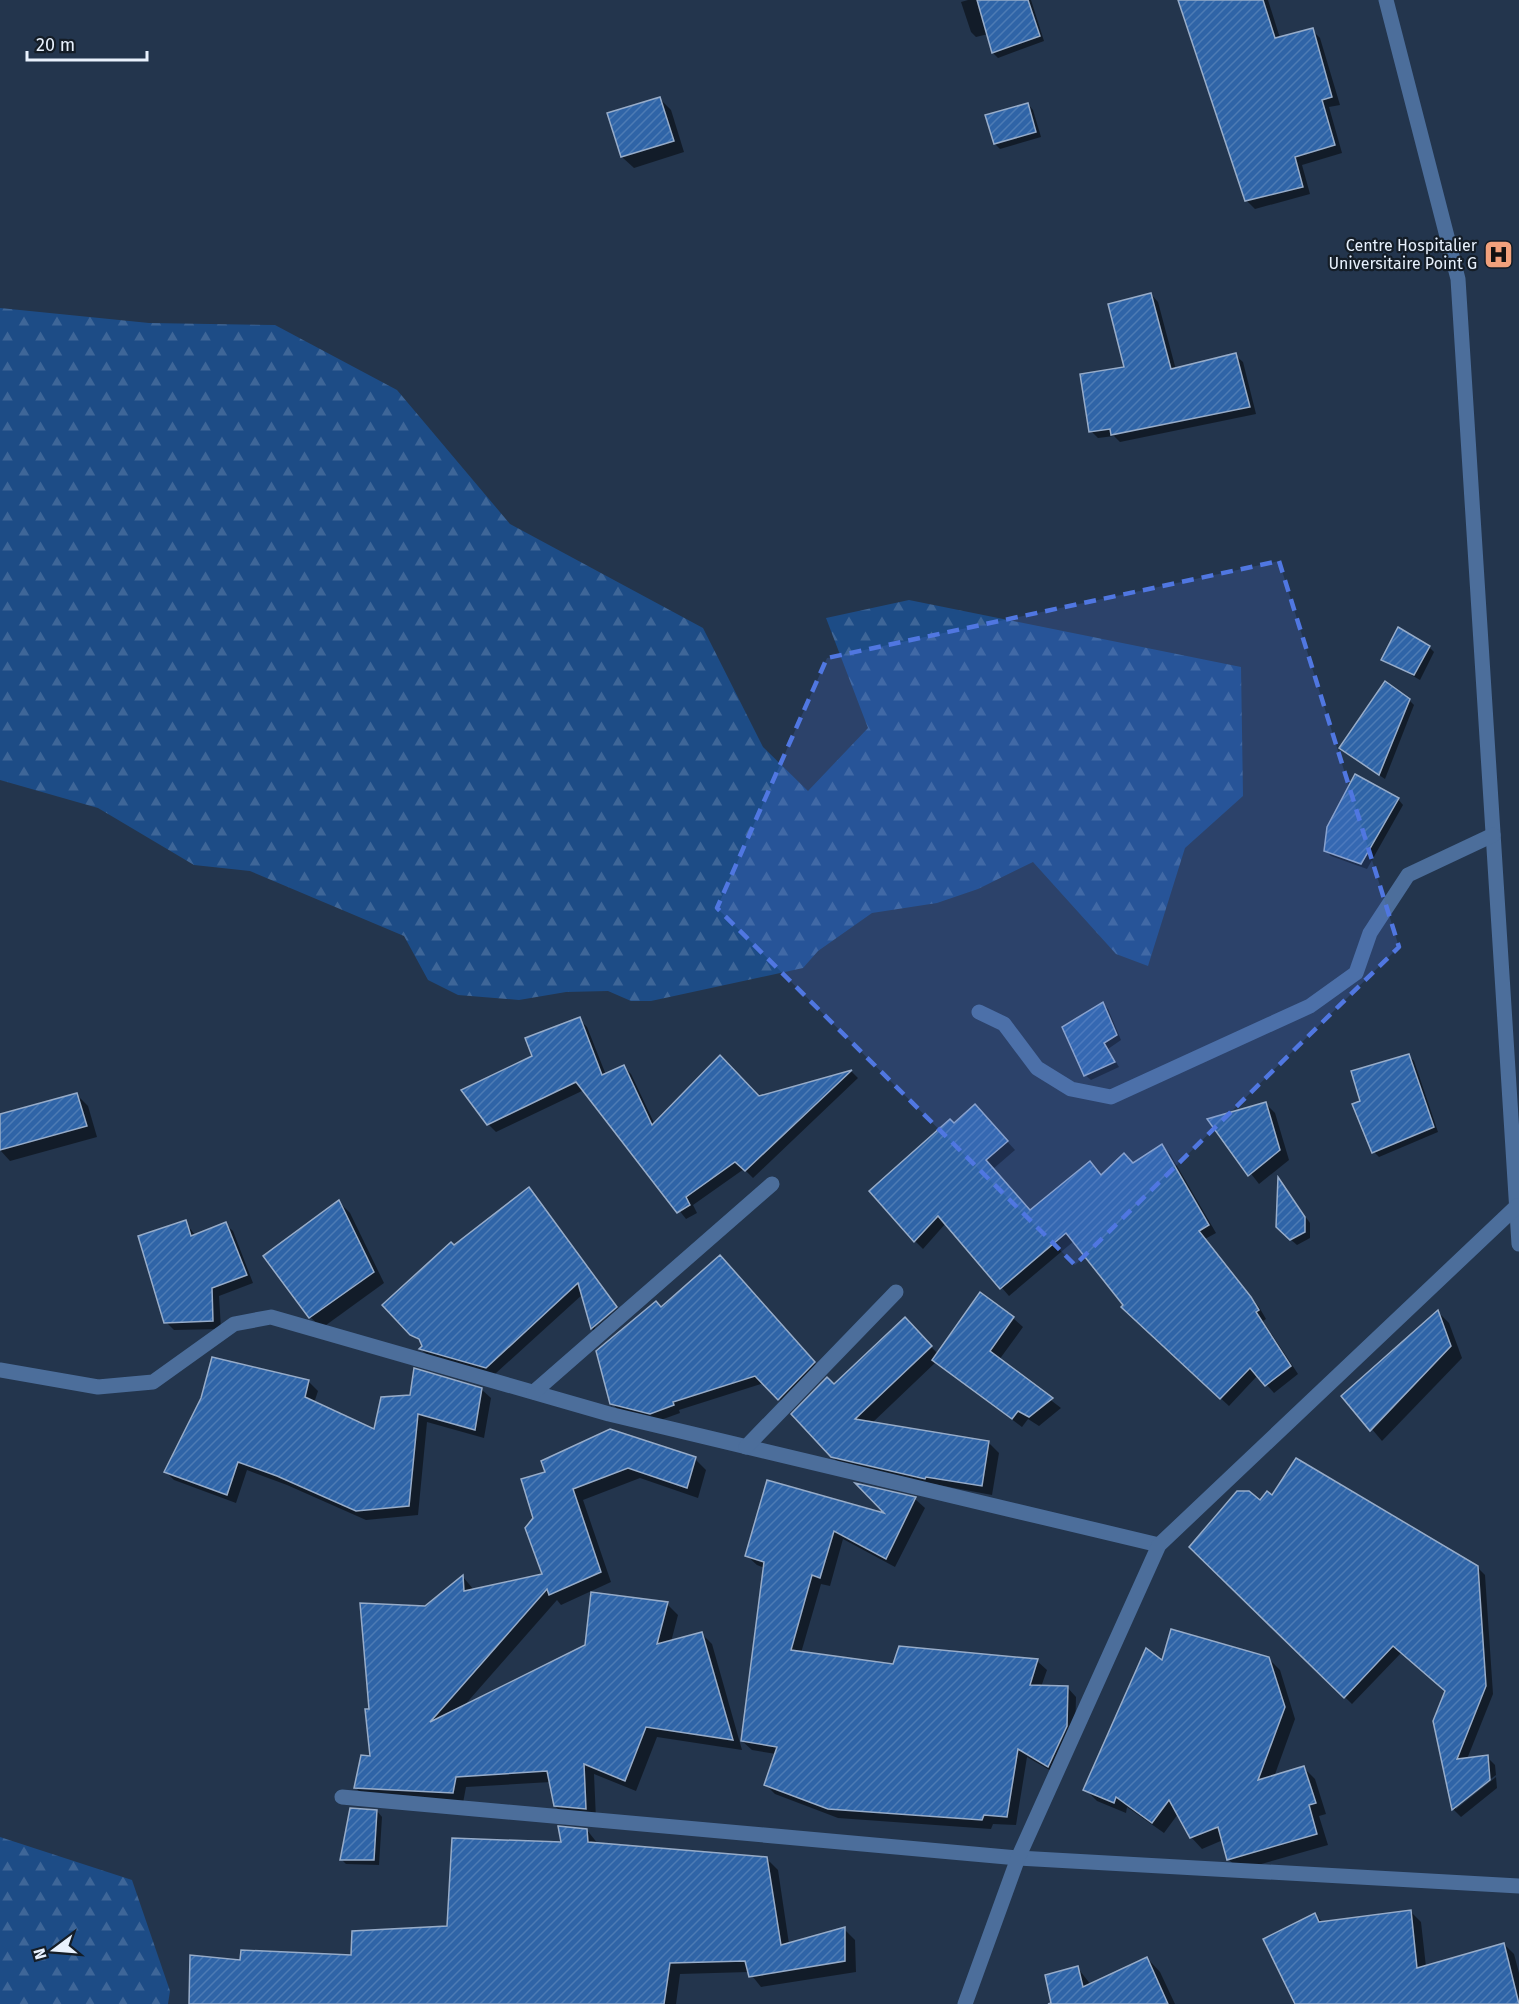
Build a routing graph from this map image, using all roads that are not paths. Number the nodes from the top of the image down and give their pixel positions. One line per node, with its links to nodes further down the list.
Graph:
1 (1386, 0): 2 (street)
2 (1493, 835): 3 (street); 5 (street)
3 (979, 1012)
4 (772, 1184): 9 (street)
5 (1517, 1206): 6 (street); 11 (street)
6 (1519, 1244)
7 (897, 1292): 10 (street)
8 (0, 1370): 9 (street)
9 (534, 1392): 10 (street)
10 (746, 1447): 11 (street)
11 (1160, 1545): 13 (street)
12 (342, 1797): 13 (street)
13 (1018, 1858): 14 (street); 15 (street)
14 (1519, 1886)
15 (965, 2004)

